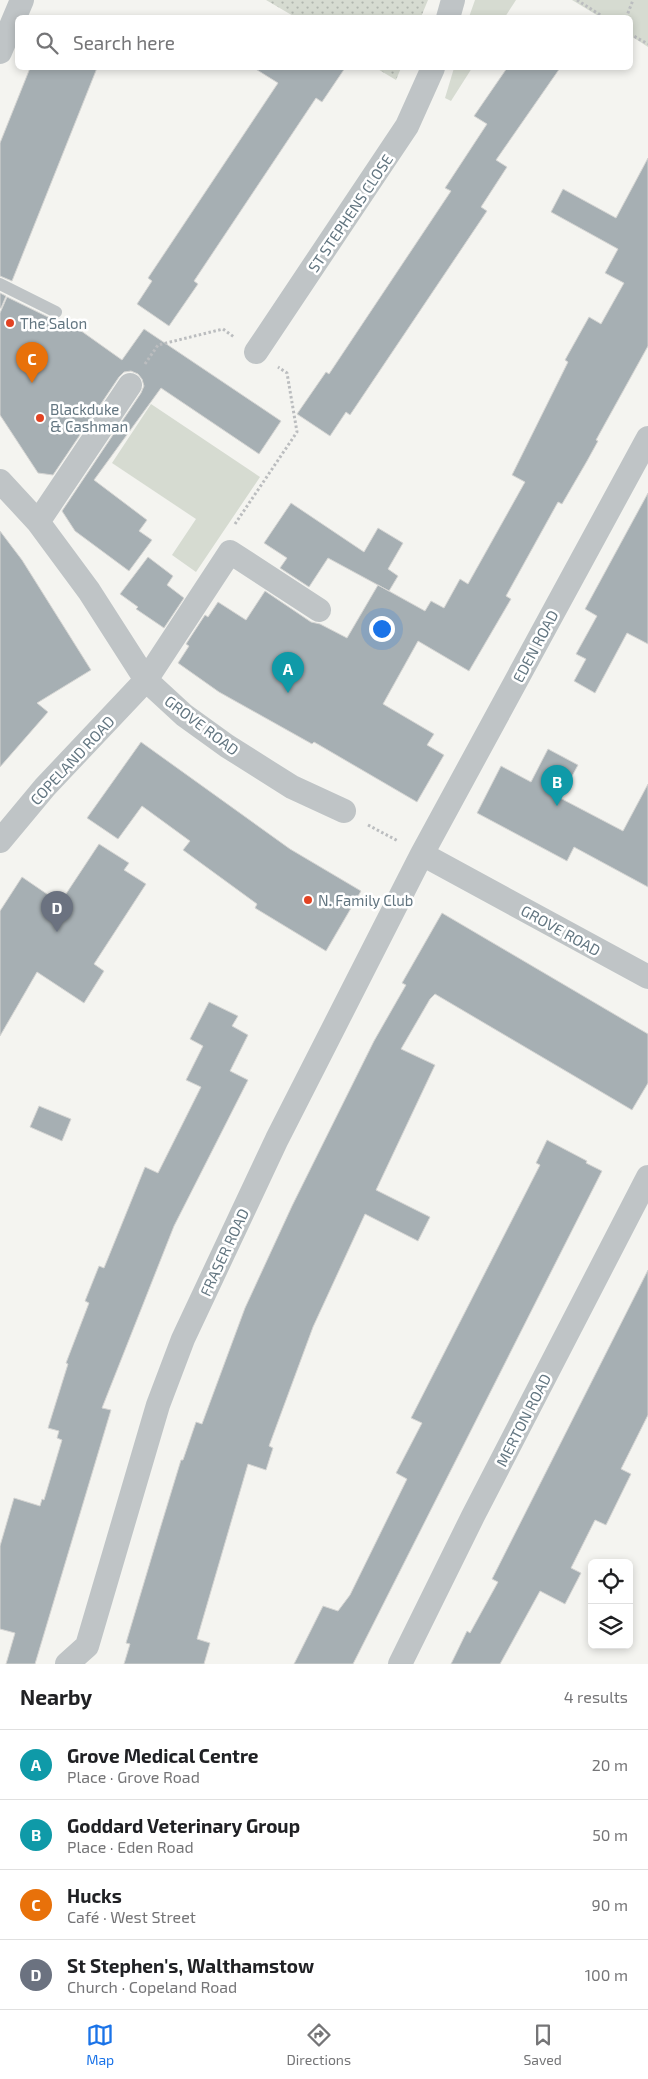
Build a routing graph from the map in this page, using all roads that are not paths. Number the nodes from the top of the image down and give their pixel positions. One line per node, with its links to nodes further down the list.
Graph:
1 (22, 0): 3 (street)
2 (453, 0): 4 (street)
3 (16, 15)
4 (449, 15)
5 (15, 17): 6 (street)
6 (0, 52)
7 (432, 70): 10 (street, ST STEPHENS CLOSE)
8 (0, 284): 9 (lane)
9 (56, 312)
10 (256, 352)
11 (130, 384): 14 (street)
12 (648, 438): 19 (street, EDEN ROAD)
13 (0, 481): 14 (street, GROVE ROAD)
14 (38, 522): 16 (street, GROVE ROAD)
15 (319, 610): 16 (street, COPELAND ROAD)
16 (146, 680): 17 (street, GROVE ROAD); 18 (street, COPELAND ROAD)
17 (344, 811)
18 (0, 841)
19 (422, 854): 20 (street, GROVE ROAD); 22 (street, FRASER ROAD)
20 (648, 977)
21 (648, 1178): 23 (street, MERTON ROAD)
22 (67, 1664)
23 (400, 1664)

